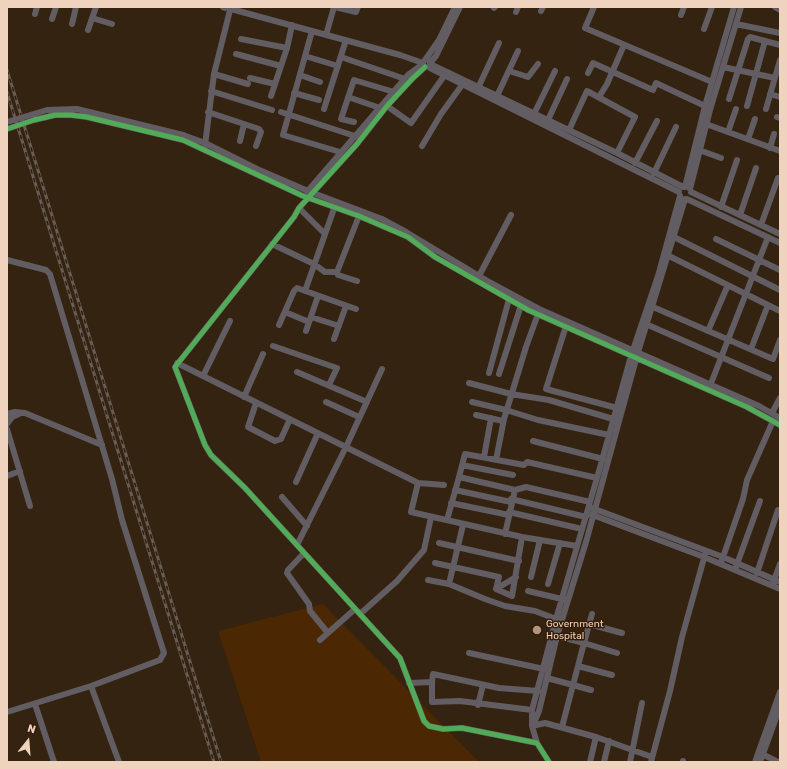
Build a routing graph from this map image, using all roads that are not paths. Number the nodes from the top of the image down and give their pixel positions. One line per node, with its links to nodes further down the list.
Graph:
1 (37, 7): 18 (street)
2 (56, 7): 21 (street)
3 (76, 7): 22 (street)
4 (88, 7): 15 (street)
5 (334, 7): 6 (street); 29 (street)
6 (358, 7)
7 (455, 7): 43 (street)
8 (460, 7): 43 (street)
9 (594, 7): 35 (street)
10 (684, 7): 19 (street)
11 (712, 7): 26 (street)
12 (734, 7): 61 (street)
13 (741, 7): 24 (street)
14 (775, 7): 17 (street)
15 (95, 8): 20 (street)
16 (229, 9): 25 (street); 29 (street); 53 (street)
17 (780, 10)
18 (35, 14)
19 (681, 15)
20 (92, 18): 23 (street); 27 (street)
21 (52, 19)
22 (72, 24)
23 (112, 24)
24 (736, 24): 30 (street); 47 (street)
25 (292, 26): 28 (street); 37 (street)
26 (704, 29)
27 (88, 30)
28 (312, 31): 29 (street); 40 (street)
29 (327, 33): 32 (street); 43 (street)
30 (780, 33)
31 (241, 39): 37 (street)
32 (346, 40): 41 (street); 43 (street)
33 (765, 41): 36 (street); 51 (street); 54 (street)
34 (499, 43): 64 (street)
35 (624, 45): 50 (street); 61 (street)
36 (780, 45)
37 (287, 48): 45 (street)
38 (518, 51): 48 (street)
39 (236, 54): 45 (street)
40 (305, 56): 46 (street); 55 (street)
41 (340, 58): 46 (street); 58 (street)
42 (780, 60): 57 (street)
43 (426, 64): 56 (street); 58 (street); 64 (street); 78 (street)
44 (538, 64): 48 (street)
45 (281, 66): 62 (street)
46 (338, 66): 79 (street)
47 (723, 67): 51 (street); 92 (street)
48 (509, 71): 70 (street)
49 (555, 71): 85 (street)
50 (612, 71): 52 (street); 72 (street); 76 (street)
51 (739, 71): 54 (street); 74 (street)
52 (588, 72)
53 (214, 74): 62 (street); 65 (street)
54 (756, 74): 57 (street); 77 (street)
55 (300, 75): 60 (street); 67 (street)
56 (444, 76): 63 (street); 78 (street)
57 (775, 78): 68 (street)
58 (405, 79): 66 (street)
59 (567, 79): 87 (street)
60 (320, 82)
61 (712, 82): 76 (street)
62 (275, 84): 69 (street)
63 (462, 85): 85 (street); 104 (street)
64 (478, 88): 70 (street)
65 (210, 91): 82 (street); 83 (street)
66 (394, 92): 71 (street); 78 (street)
67 (294, 93): 75 (street); 84 (street)
68 (770, 94): 73 (street); 81 (street)
69 (271, 96)
70 (497, 96): 85 (street)
71 (348, 97): 78 (street); 90 (street)
72 (599, 97): 95 (street); 109 (street)
73 (780, 97)
74 (730, 99)
75 (319, 100)
76 (705, 106): 116 (street)
77 (747, 106)
78 (384, 107): 99 (street)
79 (324, 109)
80 (736, 109): 96 (street)
81 (766, 109)
82 (272, 110)
83 (208, 112): 91 (street); 102 (street)
84 (284, 113): 99 (street); 108 (street)
85 (533, 116): 87 (street); 116 (street)
86 (755, 119): 100 (street)
87 (548, 120): 95 (street)
88 (657, 121): 112 (street)
89 (7, 122): 98 (street, bridge)
90 (354, 122)
91 (244, 124): 101 (street); 103 (street)
92 (706, 124): 96 (street); 106 (street)
93 (676, 127): 114 (street)
94 (7, 129): 98 (street, bridge)
95 (569, 130): 109 (street)
96 (728, 132): 100 (street)
97 (774, 134): 105 (street)
98 (183, 137): 102 (street)
99 (358, 137): 108 (street); 117 (street)
100 (748, 139): 105 (street)
101 (240, 141)
102 (205, 146): 117 (street)
103 (256, 146)
104 (422, 146)
105 (770, 148): 107 (street)
106 (699, 150): 110 (street); 116 (street)
107 (780, 151)
108 (340, 152): 117 (street)
109 (617, 154): 112 (street)
110 (721, 158)
111 (737, 160): 120 (street)
112 (635, 163): 114 (street)
113 (756, 168): 122 (street)
114 (654, 173): 116 (street)
115 (778, 178): 124 (street)
116 (685, 193): 120 (street); 127 (street); 128 (street); 169 (street)
117 (308, 194): 118 (street); 119 (street)
118 (336, 204): 123 (street); 125 (street); 138 (street)
119 (300, 207): 125 (street); 131 (street)
120 (721, 207): 122 (street)
121 (511, 215): 138 (street)
122 (740, 215): 124 (street)
123 (359, 216): 137 (street); 146 (street)
124 (761, 225): 126 (street)
125 (325, 234): 135 (street)
126 (780, 234)
127 (674, 237): 132 (street); 139 (street)
128 (768, 237): 130 (street); 134 (street)
129 (716, 239): 134 (street)
130 (780, 243)
131 (272, 244): 135 (street); 171 (street)
132 (669, 256): 141 (street); 150 (street)
133 (7, 260): 207 (street)
134 (759, 260): 136 (street); 139 (street)
135 (314, 264): 137 (street); 143 (street)
136 (780, 270)
137 (337, 272): 140 (street)
138 (479, 276): 147 (street)
139 (752, 276): 142 (street); 144 (street)
140 (357, 281)
141 (728, 285): 144 (street); 162 (street)
142 (780, 290)
143 (305, 291): 145 (street); 153 (street)
144 (745, 294): 148 (street); 164 (street)
145 (318, 296): 149 (street); 155 (street)
146 (509, 299): 147 (street); 174 (street)
147 (521, 303): 154 (street); 169 (street); 175 (street)
148 (768, 305): 152 (street); 167 (street)
149 (346, 306): 151 (street); 159 (street)
150 (653, 307): 158 (street); 162 (street)
151 (356, 309)
152 (780, 311)
153 (285, 312): 155 (street); 157 (street)
154 (538, 314): 160 (street); 181 (street)
155 (310, 320): 159 (street); 161 (street)
156 (230, 321): 176 (street)
157 (279, 325)
158 (648, 325): 169 (street); 170 (street)
159 (339, 326): 163 (street)
160 (566, 326): 169 (street); 188 (street)
161 (306, 331)
162 (708, 331): 164 (street)
163 (334, 339)
164 (727, 339): 167 (street); 170 (street)
165 (780, 340): 167 (street)
166 (273, 346): 179 (street)
167 (751, 349)
168 (263, 354): 182 (street)
169 (635, 354): 180 (street); 188 (street); 230 (street)
170 (720, 357): 177 (street); 180 (street)
171 (177, 363): 176 (street); 244 (street)
172 (382, 369): 185 (street)
173 (297, 372): 179 (street)
174 (489, 373)
175 (499, 374)
176 (203, 376): 182 (street)
177 (769, 378)
178 (469, 382): 181 (street)
179 (329, 385): 185 (street)
180 (710, 387): 191 (street); 200 (street)
181 (511, 394): 189 (street); 198 (street)
182 (244, 397): 187 (street)
183 (780, 398): 191 (street)
184 (326, 402): 194 (street)
185 (367, 402): 194 (street)
186 (472, 402): 189 (street)
187 (256, 403): 197 (street); 197 (street)
188 (616, 408): 198 (street)
189 (506, 410): 199 (street); 205 (street)
190 (22, 412): 192 (street); 201 (street); 207 (street)
191 (772, 413): 196 (street)
192 (7, 414)
193 (476, 415): 195 (street)
194 (359, 417): 208 (street)
195 (491, 418): 199 (street); 211 (street)
196 (780, 418)
197 (290, 419): 204 (street)
198 (613, 419): 205 (street)
199 (503, 421): 213 (street)
200 (773, 421): 202 (street); 250 (street)
201 (7, 424)
202 (780, 425)
203 (7, 429): 209 (street)
204 (318, 434): 208 (street); 220 (street)
205 (609, 435): 212 (street)
206 (533, 441): 212 (street)
207 (102, 445): 286 (street)
208 (346, 447): 221 (street); 237 (street)
209 (14, 451): 210 (street); 215 (street)
210 (7, 453)
211 (484, 457): 213 (street); 214 (street)
212 (602, 459): 219 (street)
213 (496, 460): 219 (street)
214 (462, 465): 216 (street); 218 (street)
215 (20, 471): 217 (street); 229 (street)
216 (513, 475)
217 (7, 476)
218 (459, 478): 223 (street); 224 (street)
219 (597, 478): 230 (street)
220 (296, 482)
221 (418, 483): 222 (street); 234 (street)
222 (444, 485)
223 (455, 490): 226 (street); 228 (street)
224 (515, 490): 226 (street); 230 (street)
225 (282, 497): 237 (street)
226 (511, 501): 230 (street); 232 (street)
227 (760, 501): 254 (street)
228 (452, 503): 232 (street); 235 (street)
229 (30, 506)
230 (589, 509): 233 (street); 238 (street); 248 (street)
231 (778, 510): 255 (street)
232 (509, 514): 238 (street); 239 (street)
233 (593, 516): 248 (street); 266 (street)
234 (431, 517): 235 (street); 267 (street)
235 (446, 520): 236 (street)
236 (463, 525): 239 (street); 245 (street)
237 (307, 526): 244 (street)
238 (582, 529): 246 (street)
239 (504, 534): 240 (street)
240 (522, 538): 241 (street); 249 (street)
241 (540, 540): 243 (street); 257 (street)
242 (439, 543): 245 (street)
243 (560, 544): 246 (street); 261 (street)
244 (297, 545): 247 (street)
245 (458, 546): 249 (street); 253 (street)
246 (578, 546): 265 (street)
247 (304, 553): 267 (street); 271 (street)
248 (705, 554): 250 (street); 303 (street)
249 (519, 561): 256 (street)
250 (722, 561): 254 (street)
251 (435, 563): 253 (street)
252 (780, 564): 259 (street)
253 (453, 566): 260 (street); 263 (street)
254 (736, 567): 255 (street)
255 (756, 574): 259 (street)
256 (516, 577): 263 (street); 263 (street)
257 (531, 577)
258 (428, 580): 260 (street)
259 (775, 582): 262 (street)
260 (449, 584): 269 (street)
261 (548, 584)
262 (780, 588)
263 (496, 589)
264 (528, 591): 265 (street)
265 (562, 599): 266 (street); 269 (street)
266 (568, 600): 273 (street)
267 (357, 611): 271 (street); 283 (street)
268 (592, 614): 270 (street)
269 (556, 619): 279 (street)
270 (589, 624): 272 (street); 275 (street)
271 (328, 633): 274 (street)
272 (622, 633)
273 (557, 636): 275 (street); 281 (street)
274 (320, 640)
275 (584, 643): 277 (street); 278 (street)
276 (469, 653): 279 (street)
277 (617, 653)
278 (578, 666): 280 (street); 285 (street)
279 (544, 669): 288 (street)
280 (612, 675)
281 (547, 678): 285 (street); 296 (street)
282 (432, 682): 283 (street); 284 (street); 292 (street)
283 (409, 683): 300 (street)
284 (483, 685): 288 (street); 292 (street)
285 (573, 685): 287 (street); 297 (street)
286 (91, 686): 291 (street); 306 (street)
287 (591, 690)
288 (538, 691): 294 (street)
289 (780, 692): 302 (street)
290 (642, 703): 301 (street)
291 (35, 704): 295 (street); 305 (street)
292 (478, 705): 294 (street)
293 (780, 706): 302 (street)
294 (532, 710): 296 (street)
295 (7, 712)
296 (532, 726): 297 (street); 300 (street)
297 (562, 727): 298 (street)
298 (596, 737): 299 (street); 308 (street)
299 (609, 741): 301 (street); 309 (street)
300 (538, 743): 307 (street)
301 (632, 751): 303 (street); 310 (street)
302 (760, 753): 304 (street); 311 (street)
303 (651, 760)
304 (759, 761)
305 (54, 762)
306 (118, 762)
307 (549, 762)
308 (590, 762)
309 (604, 762)
310 (630, 762)
311 (778, 762)

